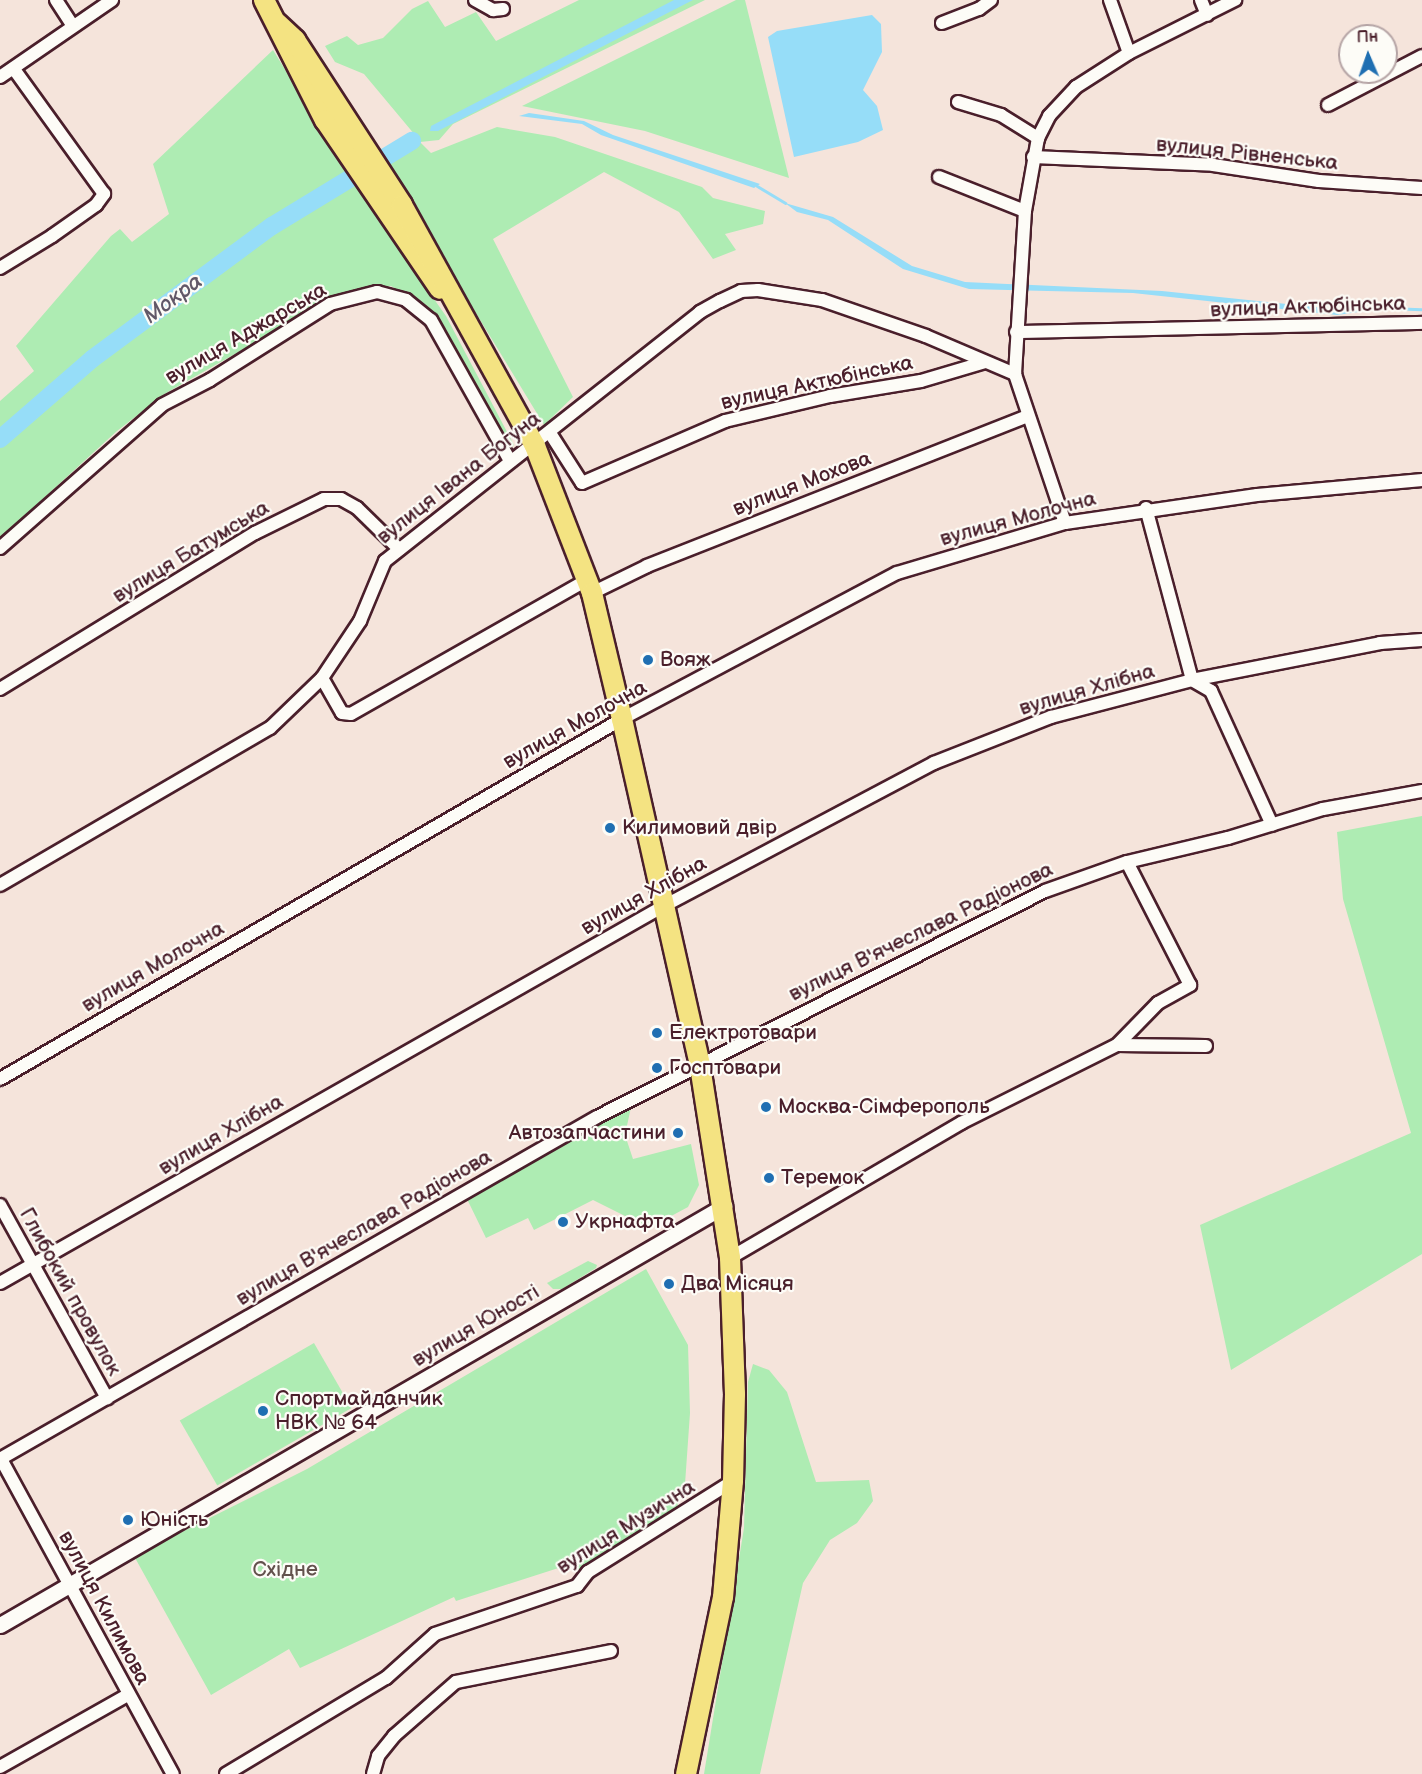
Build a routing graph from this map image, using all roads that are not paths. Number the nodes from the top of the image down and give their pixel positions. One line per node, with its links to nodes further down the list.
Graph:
1 (56, 0): 12 (street)
2 (112, 0): 12 (street)
3 (264, 0): 30 (highway)
4 (475, 0): 9 (street)
5 (992, 0): 11 (street)
6 (1110, 0): 13 (street)
7 (1201, 0): 10 (street)
8 (1235, 0): 10 (street)
9 (504, 9)
10 (1207, 15): 13 (street)
11 (942, 23)
12 (73, 26): 15 (street)
13 (1129, 53): 19 (street)
14 (1422, 56): 18 (street)
15 (13, 68): 16 (street); 24 (street)
16 (0, 77)
17 (958, 102): 19 (street)
18 (1328, 105)
19 (1038, 138): 20 (street)
20 (1033, 157): 22 (street, вулиця Рівненська); 23 (street)
21 (939, 177): 23 (street)
22 (1422, 188)
23 (1025, 211): 26 (street)
24 (0, 268)
25 (1422, 322): 26 (street, вулиця Актюбінська)
26 (1016, 332): 28 (street)
27 (985, 362): 28 (street, вулиця Івана Богуна); 30 (street, вулиця Актюбінська); 30 (street, вулиця Івана Богуна)
28 (1015, 374): 29 (street)
29 (1027, 416): 34 (street); 37 (street, вулиця Мохова)
30 (542, 439): 31 (street, вулиця Івана Богуна); 37 (highway)
31 (510, 461): 35 (street, вулиця Аджарська); 36 (street, вулиця Івана Богуна)
32 (1422, 480): 33 (street, вулиця Молочна)
33 (1146, 508): 34 (street, вулиця Молочна); 40 (street)
34 (1065, 523): 42 (street, вулиця Молочна)
35 (0, 548)
36 (399, 549): 39 (street, вулиця Івана Богуна); 41 (street, вулиця Батумська)
37 (589, 586): 39 (street, вулиця Мохова); 42 (highway)
38 (1422, 640): 40 (street, вулиця Хлібна)
39 (322, 678): 46 (street, вулиця Івана Богуна)
40 (1192, 680): 44 (street); 47 (street, вулиця Хлібна)
41 (0, 689)
42 (622, 720): 47 (highway); 51 (street, вулиця Молочна)
43 (1422, 791): 44 (street, вулиця В'ячеслава Радіонова)
44 (1272, 825): 45 (street, вулиця В'ячеслава Радіонова)
45 (1127, 862): 48 (street); 50 (street, вулиця В'ячеслава Радіонова)
46 (0, 885)
47 (662, 907): 50 (highway); 55 (street, вулиця Хлібна)
48 (1117, 1045): 49 (street); 54 (street)
49 (1206, 1046)
50 (700, 1066): 53 (highway); 57 (street, вулиця В'ячеслава Радіонова)
51 (0, 1079)
52 (0, 1204): 55 (street, Глибокий провулок)
53 (724, 1206): 54 (highway); 60 (street, вулиця Юності)
54 (730, 1258): 59 (highway)
55 (33, 1264): 56 (street, вулиця Хлібна); 57 (street, Глибокий провулок)
56 (0, 1283)
57 (106, 1398): 58 (street, вулиця В'ячеслава Радіонова)
58 (0, 1459): 60 (street, вулиця Килимова)
59 (733, 1481): 66 (street, вулиця Музична); 68 (highway)
60 (70, 1586): 61 (street, вулиця Юності); 63 (street, вулиця Килимова)
61 (0, 1625)
62 (611, 1650): 67 (street)
63 (128, 1695): 64 (street); 65 (street, вулиця Килимова)
64 (0, 1767)
65 (173, 1774)
66 (226, 1774)
67 (373, 1774)
68 (687, 1774)

